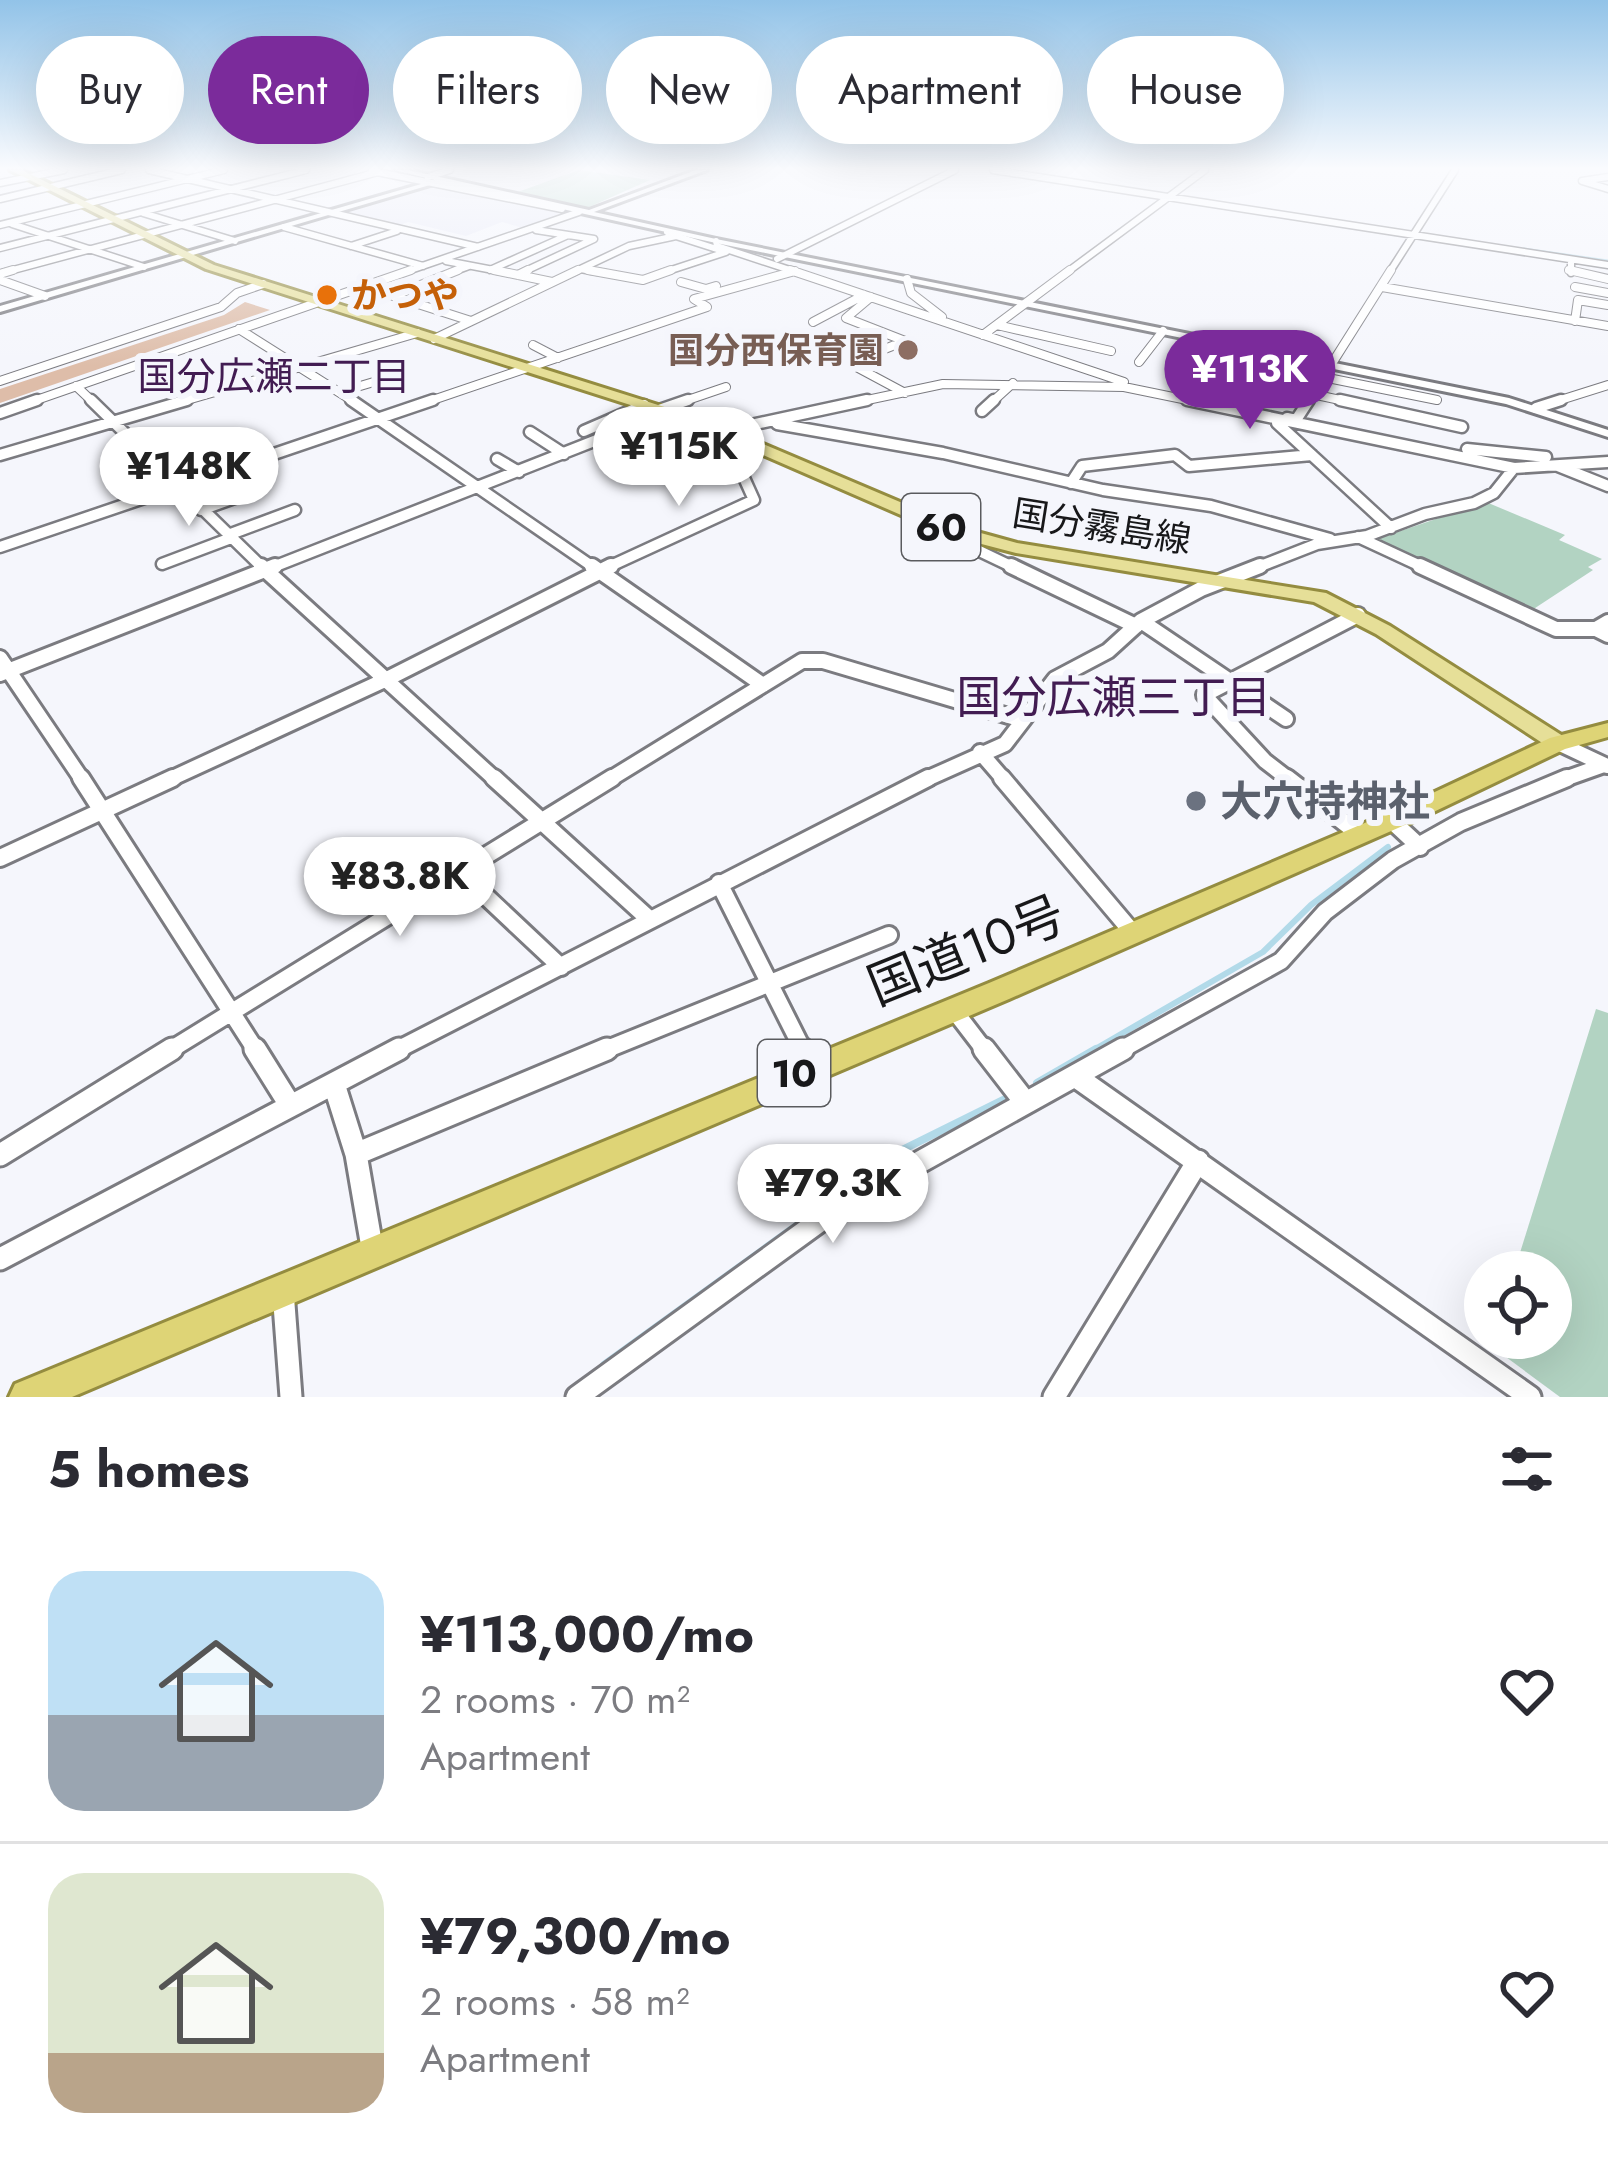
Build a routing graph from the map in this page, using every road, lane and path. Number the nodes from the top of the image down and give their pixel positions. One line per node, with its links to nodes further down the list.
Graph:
1 (47, 235): 19 (street)
2 (144, 235): 25 (street); 27 (main road, 国分霧島線 / 60)
3 (215, 235): 20 (street)
4 (255, 235): 20 (street)
5 (313, 235): 21 (street)
6 (385, 235): 21 (street)
7 (424, 235): 23 (street)
8 (514, 235): 23 (street)
9 (567, 235): 37 (street)
10 (576, 235): 38 (street)
11 (666, 235): 35 (street)
12 (673, 235): 24 (street)
13 (673, 235): 24 (street)
14 (825, 235): 26 (street)
15 (1118, 235): 53 (street)
16 (1413, 235): 45 (street)
17 (1433, 235): 29 (street)
18 (1436, 235): 30 (street)
19 (50, 236): 22 (street); 25 (street)
20 (235, 241): 27 (street)
21 (351, 246): 32 (street)
22 (0, 248)
23 (478, 248): 28 (street)
24 (715, 248): 26 (street); 31 (street); 35 (street); 36 (street)
25 (91, 250): 34 (street); 39 (street)
26 (788, 254): 31 (street); 40 (street)
27 (184, 256): 34 (street); 44 (main road, 国分霧島線 / 60)
28 (441, 260): 32 (street); 33 (street)
29 (1571, 260): 30 (street); 41 (street)
30 (1608, 261)
31 (770, 262): 36 (street)
32 (424, 266): 46 (street)
33 (469, 266): 37 (street); 50 (street)
34 (144, 267): 49 (street)
35 (580, 269): 42 (street)
36 (789, 269): 43 (street); 51 (street); 70 (street)
37 (490, 270): 38 (street)
38 (518, 275): 42 (street)
39 (0, 277): 49 (street)
40 (907, 279): 53 (street); 61 (street)
41 (1608, 279)
42 (552, 282): 56 (street)
43 (681, 282)
44 (263, 284): 52 (main road, 国分霧島線 / 60); 77 (street)
45 (1382, 286): 57 (street); 75 (street)
46 (364, 287): 50 (street); 52 (street)
47 (1575, 287): 48 (street)
48 (1608, 293)
49 (45, 296): 55 (street)
50 (395, 296): 56 (street)
51 (868, 296): 58 (street); 61 (street); 85 (street)
52 (316, 302): 62 (street); 65 (main road, 国分霧島線 / 60)
53 (1028, 303): 59 (street); 63 (street)
54 (1608, 305): 57 (street)
55 (0, 309)
56 (471, 320): 65 (street)
57 (1575, 320): 60 (street)
58 (814, 322)
59 (997, 325): 64 (street); 68 (street)
60 (1608, 326)
61 (962, 328): 64 (street)
62 (239, 329): 72 (street); 81 (street)
63 (1163, 331): 66 (street); 71 (street)
64 (983, 335): 80 (street)
65 (425, 336): 72 (street); 73 (main road, 国分霧島線 / 60)
66 (1200, 338): 69 (street); 74 (street)
67 (533, 345): 70 (street)
68 (1111, 350)
69 (1267, 352): 75 (street); 78 (street)
70 (558, 358): 73 (street)
71 (1139, 362)
72 (299, 366): 84 (street); 96 (street)
73 (529, 368): 90 (main road, 国分霧島線 / 60); 93 (street)
74 (1200, 371): 78 (street); 86 (street)
75 (1327, 371): 87 (street); 88 (street); 89 (street)
76 (404, 374): 84 (street)
77 (0, 381)
78 (1246, 381): 87 (street)
79 (1013, 383): 80 (street); 85 (street); 91 (street)
80 (1124, 384): 86 (street); 94 (street)
81 (76, 386): 92 (street); 96 (street)
82 (1608, 386): 89 (street)
83 (726, 387): 90 (street)
84 (340, 392): 93 (street)
85 (905, 393): 97 (street)
86 (1182, 393): 95 (street)
87 (1312, 395): 95 (street); 98 (street)
88 (1438, 400)
89 (1537, 408): 102 (street)
90 (657, 409): 99 (street); 100 (main road, 国分霧島線 / 60); 105 (street)
91 (982, 411)
92 (0, 413)
93 (382, 420): 116 (street); 117 (street)
94 (1274, 420): 107 (street); 111 (street)
95 (1296, 420): 104 (street)
96 (112, 422): 106 (street); 116 (street)
97 (772, 422): 100 (street); 114 (street)
98 (1462, 427)
99 (584, 430)
100 (723, 431): 103 (street); 122 (main road, 国分霧島線 / 60)
101 (530, 432): 105 (street)
102 (1608, 434)
103 (733, 448): 112 (street); 129 (street)
104 (1608, 452)
105 (564, 454): 113 (street)
106 (0, 455)
107 (1312, 455): 114 (street); 121 (street)
108 (497, 459): 113 (street)
109 (1608, 462): 110 (street)
110 (1553, 464): 111 (street); 115 (street)
111 (1514, 468): 121 (street)
112 (677, 471)
113 (519, 472): 117 (street)
114 (1071, 483): 125 (street)
115 (1608, 486)
116 (178, 488): 119 (street); 126 (street)
117 (478, 489): 128 (street); 129 (street)
118 (257, 490): 119 (street)
119 (201, 509): 123 (street)
120 (295, 510): 123 (street)
121 (1391, 528): 124 (street)
122 (953, 531): 130 (main road, 国分霧島線 / 60); 132 (street)
123 (229, 536): 127 (street); 128 (street)
124 (1358, 538): 125 (street); 133 (street)
125 (1338, 541): 130 (street)
126 (0, 547)
127 (162, 563)
128 (266, 571): 134 (street); 135 (street)
129 (598, 572): 135 (street); 137 (street)
130 (1222, 578): 131 (main road, 国分霧島線 / 60); 132 (street)
131 (1358, 615): 136 (street); 141 (main road, 国分霧島線 / 60)
132 (1139, 624): 136 (street); 139 (street)
133 (1604, 629)
134 (3, 668): 144 (street)
135 (387, 679): 144 (street); 146 (street)
136 (1233, 680): 138 (street); 147 (street)
137 (763, 685): 139 (street); 146 (street)
138 (1286, 719)
139 (1022, 720): 142 (street)
140 (1608, 730): 141 (highway, 国道10号 / 10)
141 (1558, 743): 143 (street); 145 (highway, 国道10号 / 10)
142 (980, 752): 151 (street); 153 (street)
143 (1606, 766): 148 (street)
144 (102, 809): 149 (street); 158 (street)
145 (1391, 821): 147 (highway, 国道10号 / 10); 148 (street)
146 (544, 822): 150 (street); 152 (street)
147 (1359, 834): 153 (highway, 国道10号 / 10)
148 (1420, 847): 160 (street)
149 (0, 858)
150 (460, 872): 155 (street); 158 (street)
151 (719, 884): 152 (street); 156 (street)
152 (650, 919): 155 (street)
153 (1133, 933): 157 (highway, 国道10号 / 10)
154 (889, 935): 156 (street)
155 (560, 967): 161 (street)
156 (772, 985): 159 (street); 164 (street)
157 (953, 1009): 159 (highway, 国道10号 / 10); 162 (street)
158 (229, 1011): 163 (street); 165 (street)
159 (811, 1066): 167 (highway, 国道10号 / 10)
160 (1076, 1076): 162 (street); 166 (street)
161 (334, 1084): 163 (street); 164 (street)
162 (1025, 1102): 173 (street)
163 (290, 1105): 168 (street)
164 (356, 1154): 167 (street)
165 (0, 1155)
166 (1198, 1161): 170 (street); 174 (street)
167 (373, 1253): 169 (highway, 国道10号 / 10)
168 (0, 1259)
169 (284, 1291): 171 (highway, 国道10号 / 10); 172 (street)
170 (1521, 1394)
171 (28, 1397)
172 (291, 1397)
173 (578, 1397)
174 (1054, 1397)

